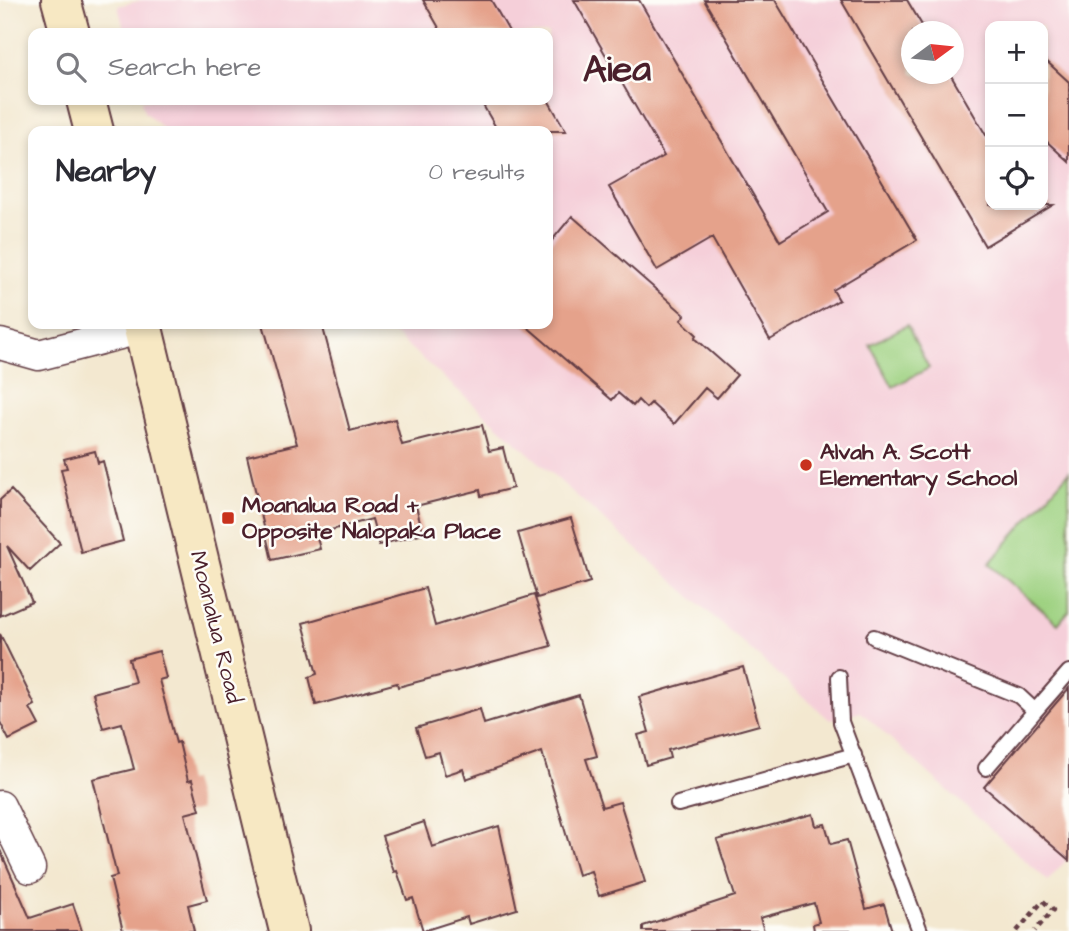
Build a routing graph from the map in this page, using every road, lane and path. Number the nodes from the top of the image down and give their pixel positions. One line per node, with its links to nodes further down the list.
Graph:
1 (61, 0): 2 (main road)
2 (69, 28)
3 (87, 105): 4 (main road)
4 (93, 126)
5 (132, 329): 7 (street)
6 (144, 329): 17 (main road, Moanalua Road)
7 (0, 344)
8 (874, 637): 11 (lane)
9 (1069, 672): 11 (lane)
10 (839, 677): 12 (lane)
11 (1035, 710): 13 (lane)
12 (853, 755): 14 (lane); 18 (lane)
13 (986, 768)
14 (678, 804)
15 (0, 806): 16 (street)
16 (30, 868)
17 (289, 931)
18 (920, 931)
19 (1017, 931): 20 (path)
20 (1035, 931)

